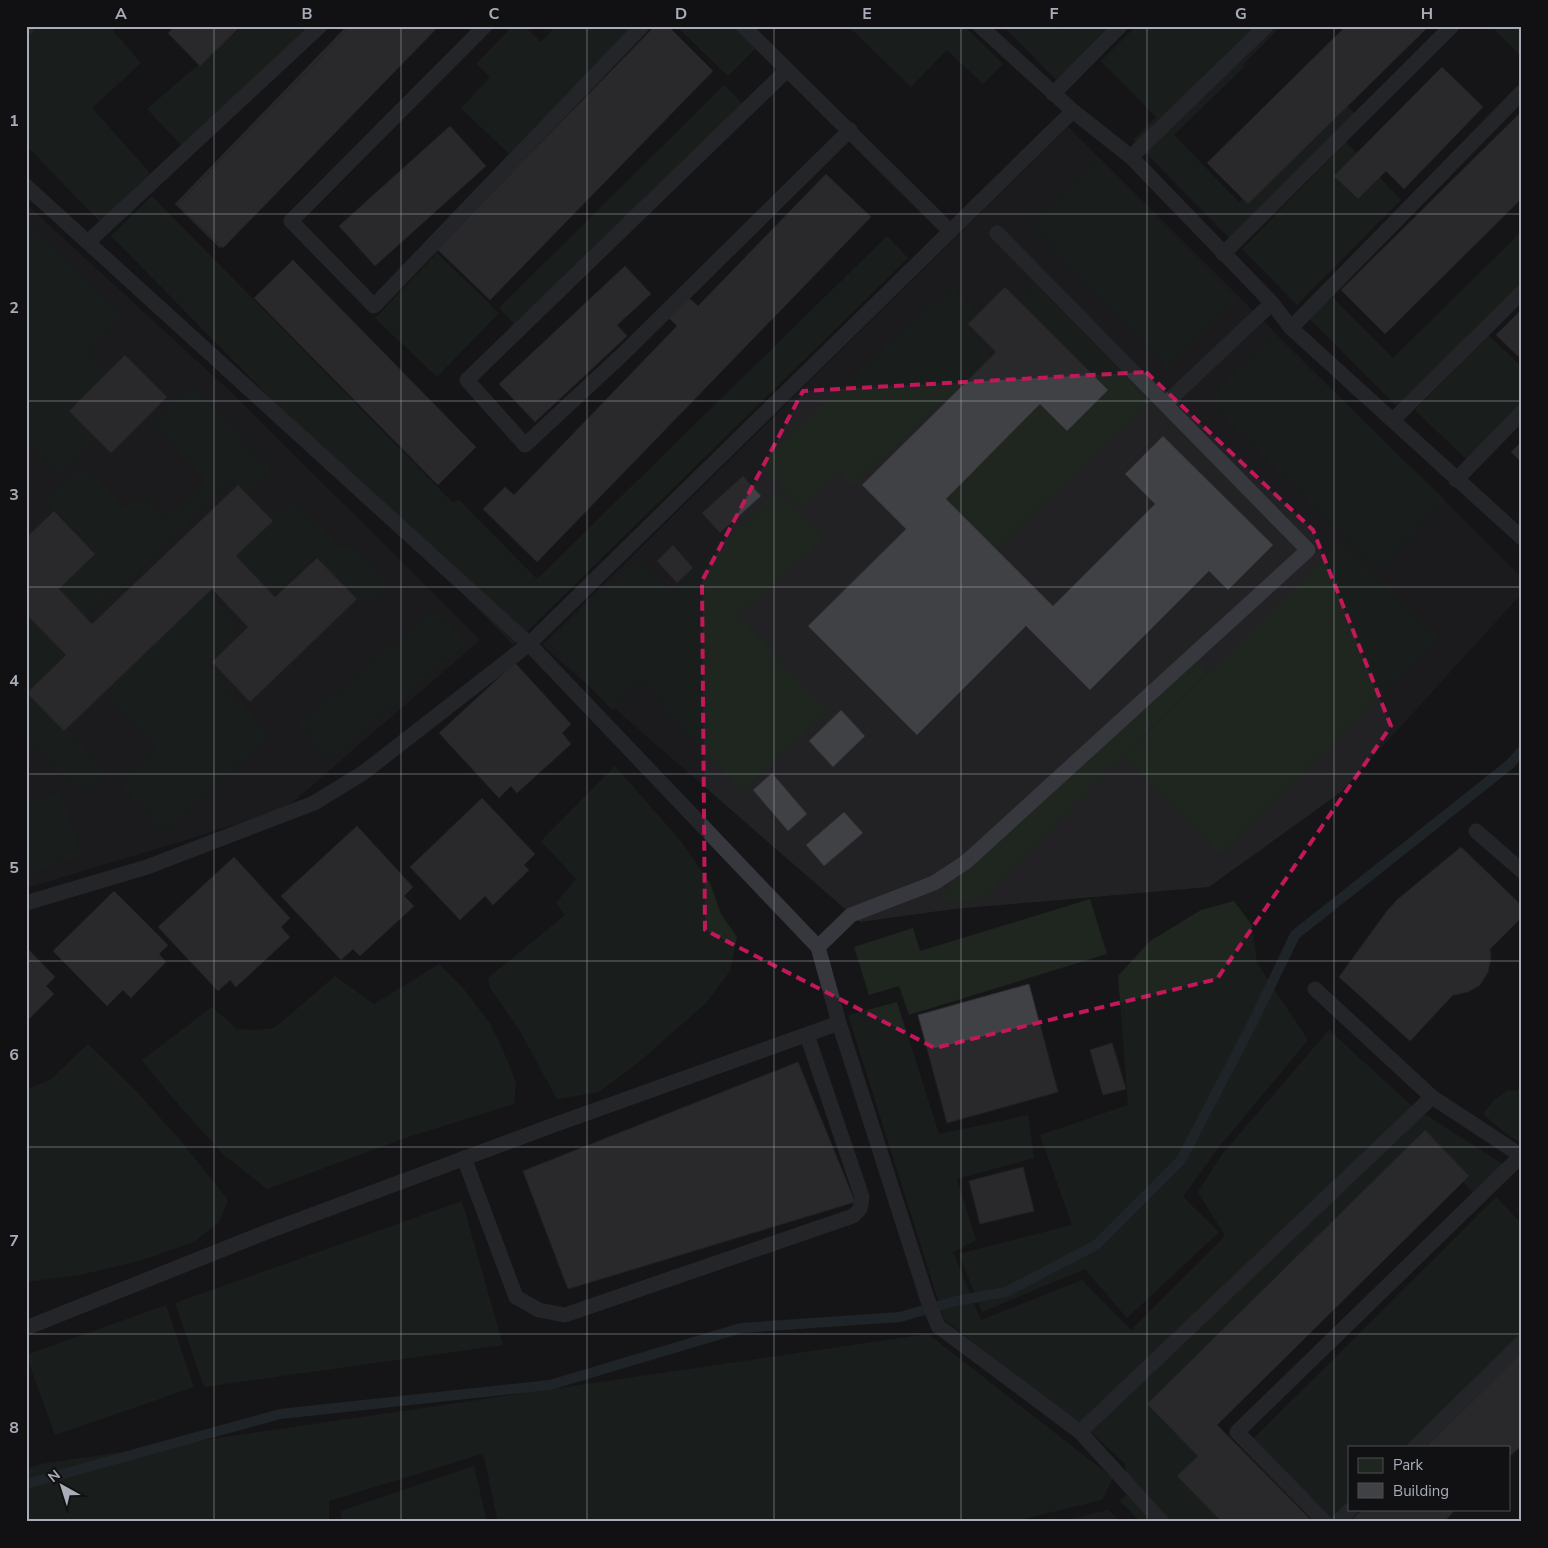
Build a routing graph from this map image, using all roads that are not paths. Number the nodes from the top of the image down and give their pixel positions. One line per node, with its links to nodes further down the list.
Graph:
1 (320, 26): 18 (lane)
2 (485, 26): 3 (lane)
3 (642, 26)
4 (743, 26): 9 (lane)
5 (980, 26): 11 (lane)
6 (1120, 26): 11 (lane)
7 (1266, 26): 14 (lane)
8 (1452, 26): 19 (lane)
9 (788, 70): 13 (lane); 13 (lane)
10 (1522, 92): 22 (lane)
11 (1053, 94): 12 (lane)
12 (1073, 111): 14 (lane); 16 (lane)
13 (850, 130): 16 (lane)
14 (1131, 157): 19 (lane)
15 (26, 186): 18 (lane)
16 (950, 231): 28 (lane)
17 (998, 233): 23 (lane)
18 (88, 242): 28 (lane)
19 (1223, 254): 21 (lane)
20 (1522, 292): 25 (lane)
21 (1272, 303): 22 (lane); 23 (lane)
22 (1291, 328): 25 (lane)
23 (1165, 404): 32 (lane)
24 (1522, 412): 26 (lane)
25 (1393, 420): 26 (lane)
26 (1456, 480): 27 (lane)
27 (1522, 538)
28 (529, 644): 31 (lane); 32 (lane)
29 (1476, 831): 30 (lane)
30 (1522, 871)
31 (26, 903)
32 (818, 948): 34 (lane)
33 (1314, 990): 36 (lane)
34 (839, 1023): 35 (lane); 41 (lane)
35 (807, 1035): 38 (lane); 38 (lane)
36 (1432, 1097): 37 (lane); 41 (lane)
37 (1521, 1156): 45 (lane)
38 (464, 1158): 39 (lane)
39 (26, 1328)
40 (1522, 1342): 42 (lane)
41 (1080, 1432): 44 (lane)
42 (1416, 1446)
43 (1350, 1510): 46 (lane)
44 (1162, 1522)
45 (1325, 1522)
46 (1338, 1522)

